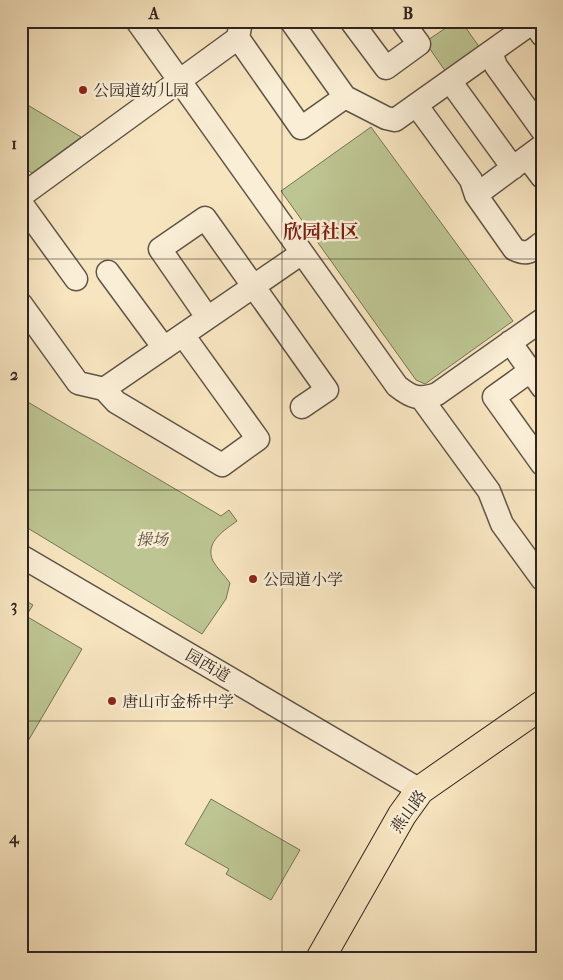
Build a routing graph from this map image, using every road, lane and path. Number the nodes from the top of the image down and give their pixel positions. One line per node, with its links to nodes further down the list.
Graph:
1 (137, 21): 8 (street)
2 (291, 21): 10 (street)
3 (351, 21): 4 (street)
4 (402, 21)
5 (239, 30): 8 (street); 10 (street)
6 (542, 34): 7 (street)
7 (491, 52): 9 (street); 12 (street)
8 (179, 80): 16 (street); 19 (street)
9 (450, 81): 11 (street); 13 (street)
10 (345, 97): 11 (street)
11 (417, 106): 15 (street)
12 (542, 130)
13 (527, 157): 14 (street); 15 (street)
14 (542, 177)
15 (476, 195): 18 (street)
16 (21, 196)
17 (21, 203): 21 (street)
18 (542, 243)
19 (302, 253): 22 (street); 31 (street)
20 (108, 272): 28 (street)
21 (76, 279)
22 (253, 286): 24 (street); 24 (street); 32 (street)
23 (21, 304): 30 (street)
24 (207, 317): 26 (street)
25 (542, 320): 27 (street)
26 (184, 335): 28 (street); 30 (street)
27 (510, 342): 29 (street); 31 (street)
28 (164, 348): 30 (street)
29 (536, 379): 33 (street)
30 (104, 389)
31 (422, 399): 35 (street)
32 (302, 407)
33 (542, 464)
34 (21, 556): 38 (street, 园西道)
35 (542, 579)
36 (542, 706): 38 (main road, 燕山路)
37 (542, 722): 40 (main road, 燕山路)
38 (420, 790): 39 (main road, 燕山路)
39 (320, 959)
40 (334, 959)

